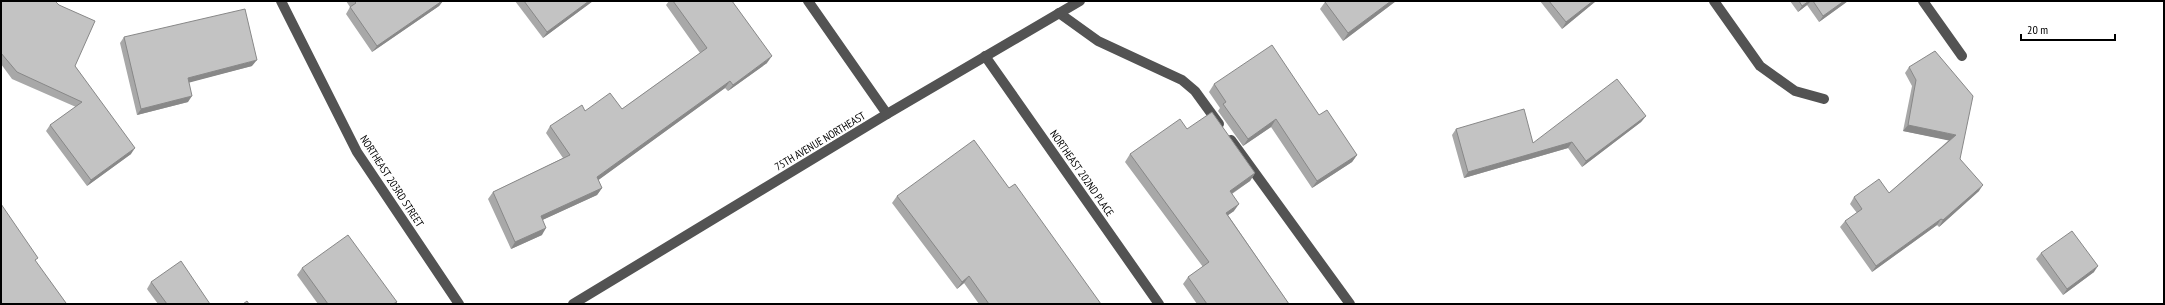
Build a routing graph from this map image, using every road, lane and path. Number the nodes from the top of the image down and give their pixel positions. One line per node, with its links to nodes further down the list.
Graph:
1 (281, 1): 11 (street, NORTHEAST 203RD STREET)
2 (808, 1): 10 (street)
3 (1080, 1): 6 (street, 75TH AVENUE NORTHEAST)
4 (1714, 1): 9 (street)
5 (1923, 1): 8 (street)
6 (1059, 14): 7 (street, 75TH AVENUE NORTHEAST); 14 (street)
7 (985, 56): 10 (street, 75TH AVENUE NORTHEAST); 13 (street, NORTHEAST 202ND PLACE)
8 (1962, 56)
9 (1824, 99)
10 (887, 114): 12 (street, 75TH AVENUE NORTHEAST)
11 (459, 304)
12 (573, 304)
13 (1159, 304)
14 (1350, 304)

